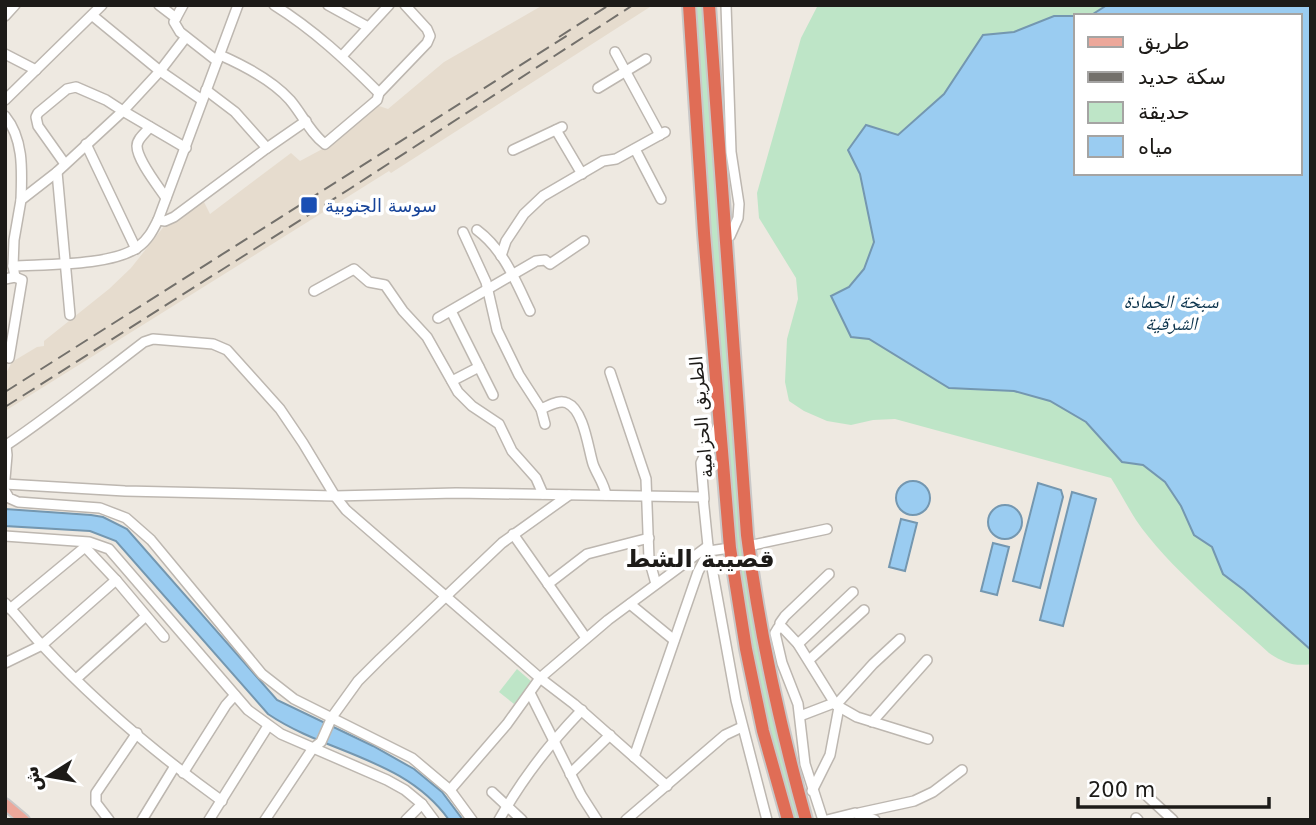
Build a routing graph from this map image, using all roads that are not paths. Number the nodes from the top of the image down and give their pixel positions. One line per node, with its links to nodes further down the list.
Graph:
1 (15, 5): 13 (street)
2 (102, 5): 14 (street)
3 (159, 5): 15 (street)
4 (183, 5): 15 (street)
5 (237, 5): 21 (street)
6 (274, 5): 20 (street)
7 (328, 5): 16 (street)
8 (389, 5): 16 (street)
9 (405, 5): 28 (street)
10 (689, 5): 70 (highway, الطريق الحزامية)
11 (709, 5): 49 (highway, الطريق الحزامية)
12 (726, 5): 49 (street)
13 (5, 16)
14 (93, 16): 23 (street); 24 (street)
15 (176, 18): 17 (street)
16 (368, 27): 20 (street)
17 (186, 37): 21 (street); 24 (street)
18 (615, 52): 25 (street)
19 (5, 54): 23 (street)
20 (342, 56): 28 (street)
21 (219, 58): 27 (street); 33 (street)
22 (646, 59): 25 (street)
23 (36, 70): 29 (street)
24 (160, 71): 30 (street); 31 (street)
25 (626, 72): 26 (street); 38 (street)
26 (598, 88)
27 (206, 90): 30 (street); 37 (street)
28 (379, 93): 33 (street)
29 (5, 100)
30 (202, 100): 36 (street)
31 (123, 111): 34 (street); 35 (street); 40 (street)
32 (5, 116): 44 (street)
33 (306, 121): 37 (street)
34 (150, 127): 36 (street); 43 (street)
35 (86, 144): 40 (street); 52 (street)
36 (186, 148): 43 (street)
37 (267, 148): 46 (street)
38 (635, 149): 42 (street); 45 (street)
39 (513, 150): 42 (street)
40 (65, 164): 41 (street)
41 (57, 172): 44 (street); 54 (street)
42 (582, 174): 53 (street)
43 (166, 198): 46 (street)
44 (20, 200): 50 (street)
45 (661, 200)
46 (158, 220): 52 (street)
47 (477, 230): 53 (street)
48 (463, 232): 59 (street)
49 (725, 237): 86 (highway, الطريق الحزامية)
50 (10, 240): 55 (street)
51 (584, 241): 56 (street)
52 (136, 249): 54 (street)
53 (501, 256): 56 (street)
54 (64, 264): 55 (street); 62 (street)
55 (13, 265): 57 (street)
56 (513, 276): 59 (street); 61 (street)
57 (10, 278): 64 (street)
58 (314, 291): 67 (street)
59 (487, 291): 60 (street); 69 (street)
60 (451, 311): 63 (street); 65 (street)
61 (530, 311)
62 (70, 315)
63 (438, 318)
64 (9, 358)
65 (479, 367): 67 (street); 68 (street)
66 (610, 372): 79 (street)
67 (452, 381): 76 (street)
68 (493, 395)
69 (541, 409): 71 (street); 78 (street)
70 (719, 424): 81 (street); 88 (highway, الطريق الحزامية)
71 (545, 425)
72 (6, 446): 73 (street); 80 (street)
73 (5, 479)
74 (5, 484): 80 (street)
75 (5, 491): 116 (street)
76 (543, 495): 77 (street); 80 (street)
77 (569, 495): 78 (street); 83 (street)
78 (606, 495): 79 (street)
79 (647, 495): 81 (street); 85 (street)
80 (335, 496): 94 (street)
81 (704, 499): 87 (street)
82 (827, 529): 86 (street)
83 (513, 534): 91 (street); 94 (street)
84 (5, 536): 112 (street)
85 (649, 538): 91 (street); 92 (street)
86 (748, 545): 153 (highway, الطريق الحزامية)
87 (709, 548): 88 (street); 92 (street); 103 (street); 119 (street)
88 (730, 548): 152 (highway, الطريق الحزامية)
89 (829, 574): 99 (street)
90 (116, 580): 96 (street); 98 (street); 105 (street)
91 (548, 584): 101 (street)
92 (656, 584): 95 (street)
93 (853, 592): 104 (street)
94 (446, 596): 109 (street); 116 (street)
95 (630, 604): 101 (street); 103 (street)
96 (8, 606): 105 (street)
97 (864, 610): 106 (street)
98 (146, 616): 100 (street); 110 (street)
99 (780, 627): 104 (street); 115 (street)
100 (163, 637)
101 (586, 638): 109 (street)
102 (900, 639): 113 (street)
103 (674, 640): 125 (street)
104 (799, 644): 106 (street)
105 (42, 645): 108 (street); 110 (street)
106 (809, 660): 113 (street)
107 (927, 660): 117 (street)
108 (5, 663)
109 (540, 678): 111 (street); 114 (street)
110 (76, 679): 120 (street)
111 (530, 693): 123 (street); 130 (street)
112 (234, 695): 118 (street); 126 (street)
113 (836, 705): 115 (street); 117 (street); 131 (street)
114 (582, 710): 121 (street); 123 (street)
115 (800, 716): 131 (street)
116 (331, 721): 124 (street); 130 (street)
117 (872, 722): 122 (street)
118 (268, 726): 124 (street); 134 (street)
119 (742, 727): 129 (street); 151 (street)
120 (137, 733): 126 (street); 140 (street)
121 (610, 735): 125 (street); 128 (street)
122 (929, 739)
123 (552, 741): 128 (street); 137 (street)
124 (317, 745): 136 (street); 143 (street)
125 (634, 757): 129 (street)
126 (179, 769): 134 (street); 141 (street)
127 (962, 770): 138 (street)
128 (570, 774): 149 (street)
129 (667, 786): 150 (street)
130 (450, 790): 146 (street)
131 (812, 791): 154 (street)
132 (492, 792): 137 (street)
133 (1147, 796): 156 (street)
134 (222, 801): 142 (street)
135 (5, 804): 139 (main road)
136 (422, 804): 144 (street); 145 (street)
137 (508, 804): 147 (street); 148 (street)
138 (859, 813): 154 (street); 155 (street)
139 (23, 819)
140 (109, 820)
141 (142, 820)
142 (209, 820)
143 (265, 820)
144 (406, 820)
145 (434, 820)
146 (472, 820)
147 (499, 820)
148 (522, 820)
149 (597, 820)
150 (626, 820)
151 (767, 820)
152 (788, 820)
153 (806, 820)
154 (825, 820)
155 (875, 820)
156 (1173, 820)

